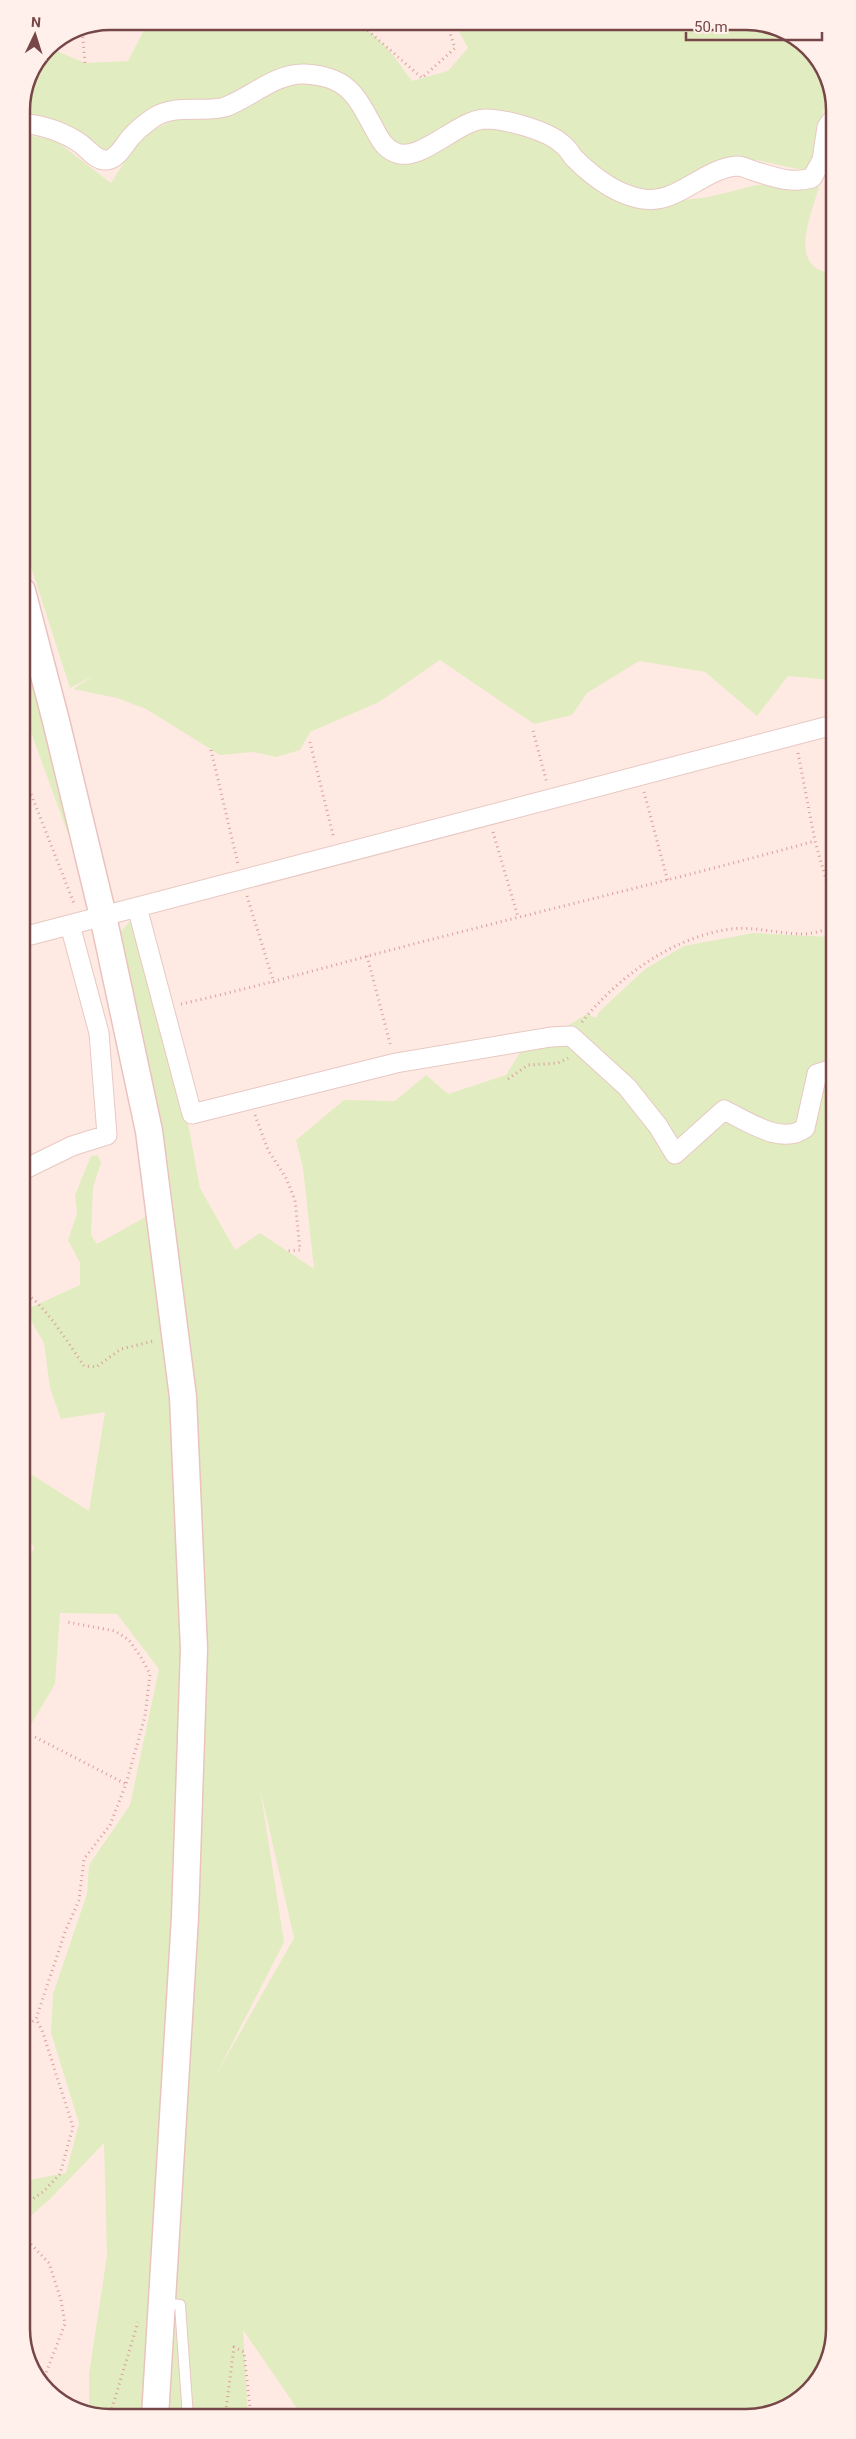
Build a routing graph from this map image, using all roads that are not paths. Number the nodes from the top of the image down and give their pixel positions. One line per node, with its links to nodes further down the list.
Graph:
1 (30, 125): 2 (street)
2 (826, 134)
3 (30, 622): 6 (street)
4 (826, 727): 5 (street)
5 (137, 907): 6 (street); 8 (street)
6 (85, 921): 7 (street); 9 (street); 10 (street)
7 (30, 935)
8 (826, 1071)
9 (30, 1167)
10 (162, 2303): 11 (street); 12 (lane)
11 (155, 2409)
12 (187, 2409)

